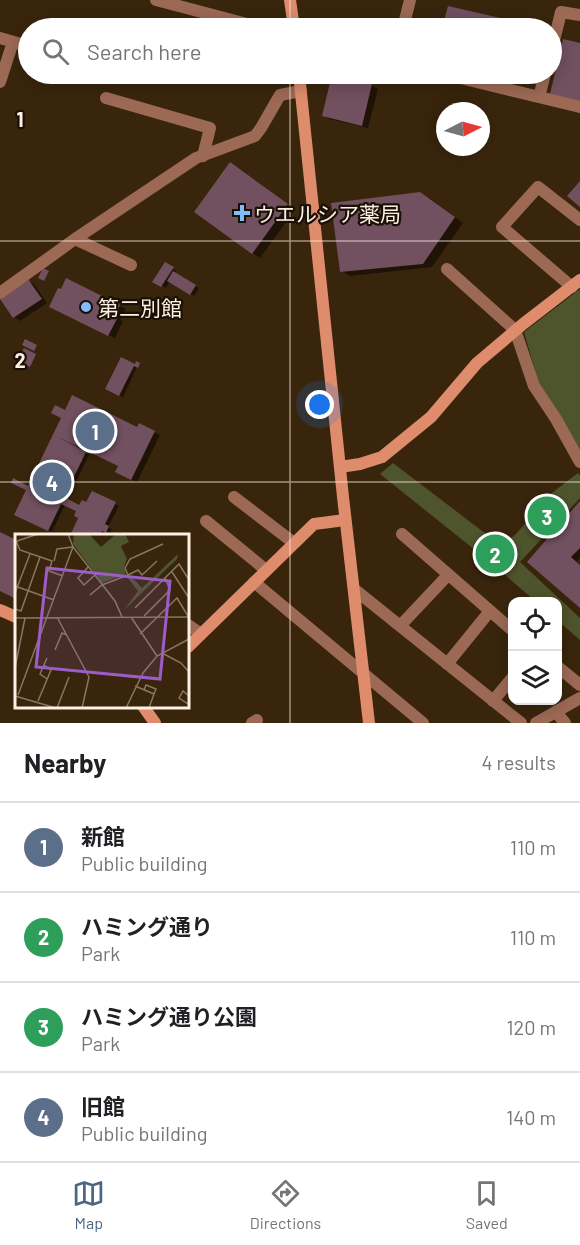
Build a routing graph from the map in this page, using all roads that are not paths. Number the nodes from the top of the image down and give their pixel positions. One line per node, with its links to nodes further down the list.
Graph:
1 (159, 0): 5 (street)
2 (290, 0): 6 (street)
3 (410, 0): 7 (street)
4 (580, 15): 8 (street)
5 (225, 18)
6 (293, 18)
7 (406, 18)
8 (560, 18)
9 (0, 38): 10 (street)
10 (13, 42): 11 (street); 12 (street)
11 (18, 43)
12 (0, 82)
13 (300, 84): 16 (street)
14 (485, 84): 17 (street)
15 (542, 84): 17 (street)
16 (301, 91): 20 (street); 29 (street)
17 (539, 97): 19 (street)
18 (106, 98): 20 (street)
19 (580, 107)
20 (203, 156): 22 (street)
21 (580, 220): 25 (street)
22 (75, 239): 23 (street); 26 (street)
23 (131, 265)
24 (447, 269): 27 (street)
25 (576, 283): 27 (street)
26 (0, 292)
27 (515, 330): 28 (street); 29 (street)
28 (580, 462)
29 (340, 467): 32 (street)
30 (234, 498): 34 (street)
31 (206, 520): 35 (street)
32 (345, 520): 34 (street); 38 (street)
33 (402, 534): 36 (street)
34 (294, 543): 35 (street)
35 (266, 570): 37 (street)
36 (448, 575): 40 (street); 43 (street)
37 (254, 582): 45 (street); 49 (street)
38 (354, 589): 43 (street); 49 (street)
39 (0, 610): 41 (street)
40 (490, 611): 44 (street); 47 (street)
41 (15, 617)
42 (189, 626): 45 (street)
43 (400, 626): 47 (street)
44 (508, 626)
45 (201, 634): 46 (street)
46 (189, 645)
47 (447, 664): 53 (street)
48 (562, 670): 51 (street)
49 (365, 675): 57 (street); 58 (street)
50 (508, 684): 53 (street)
51 (580, 685)
52 (580, 698): 55 (street)
53 (494, 701): 59 (street)
54 (144, 708): 56 (street)
55 (556, 712): 60 (street); 61 (street)
56 (154, 722)
57 (369, 723)
58 (423, 723)
59 (521, 723)
60 (536, 723)
61 (565, 723)

